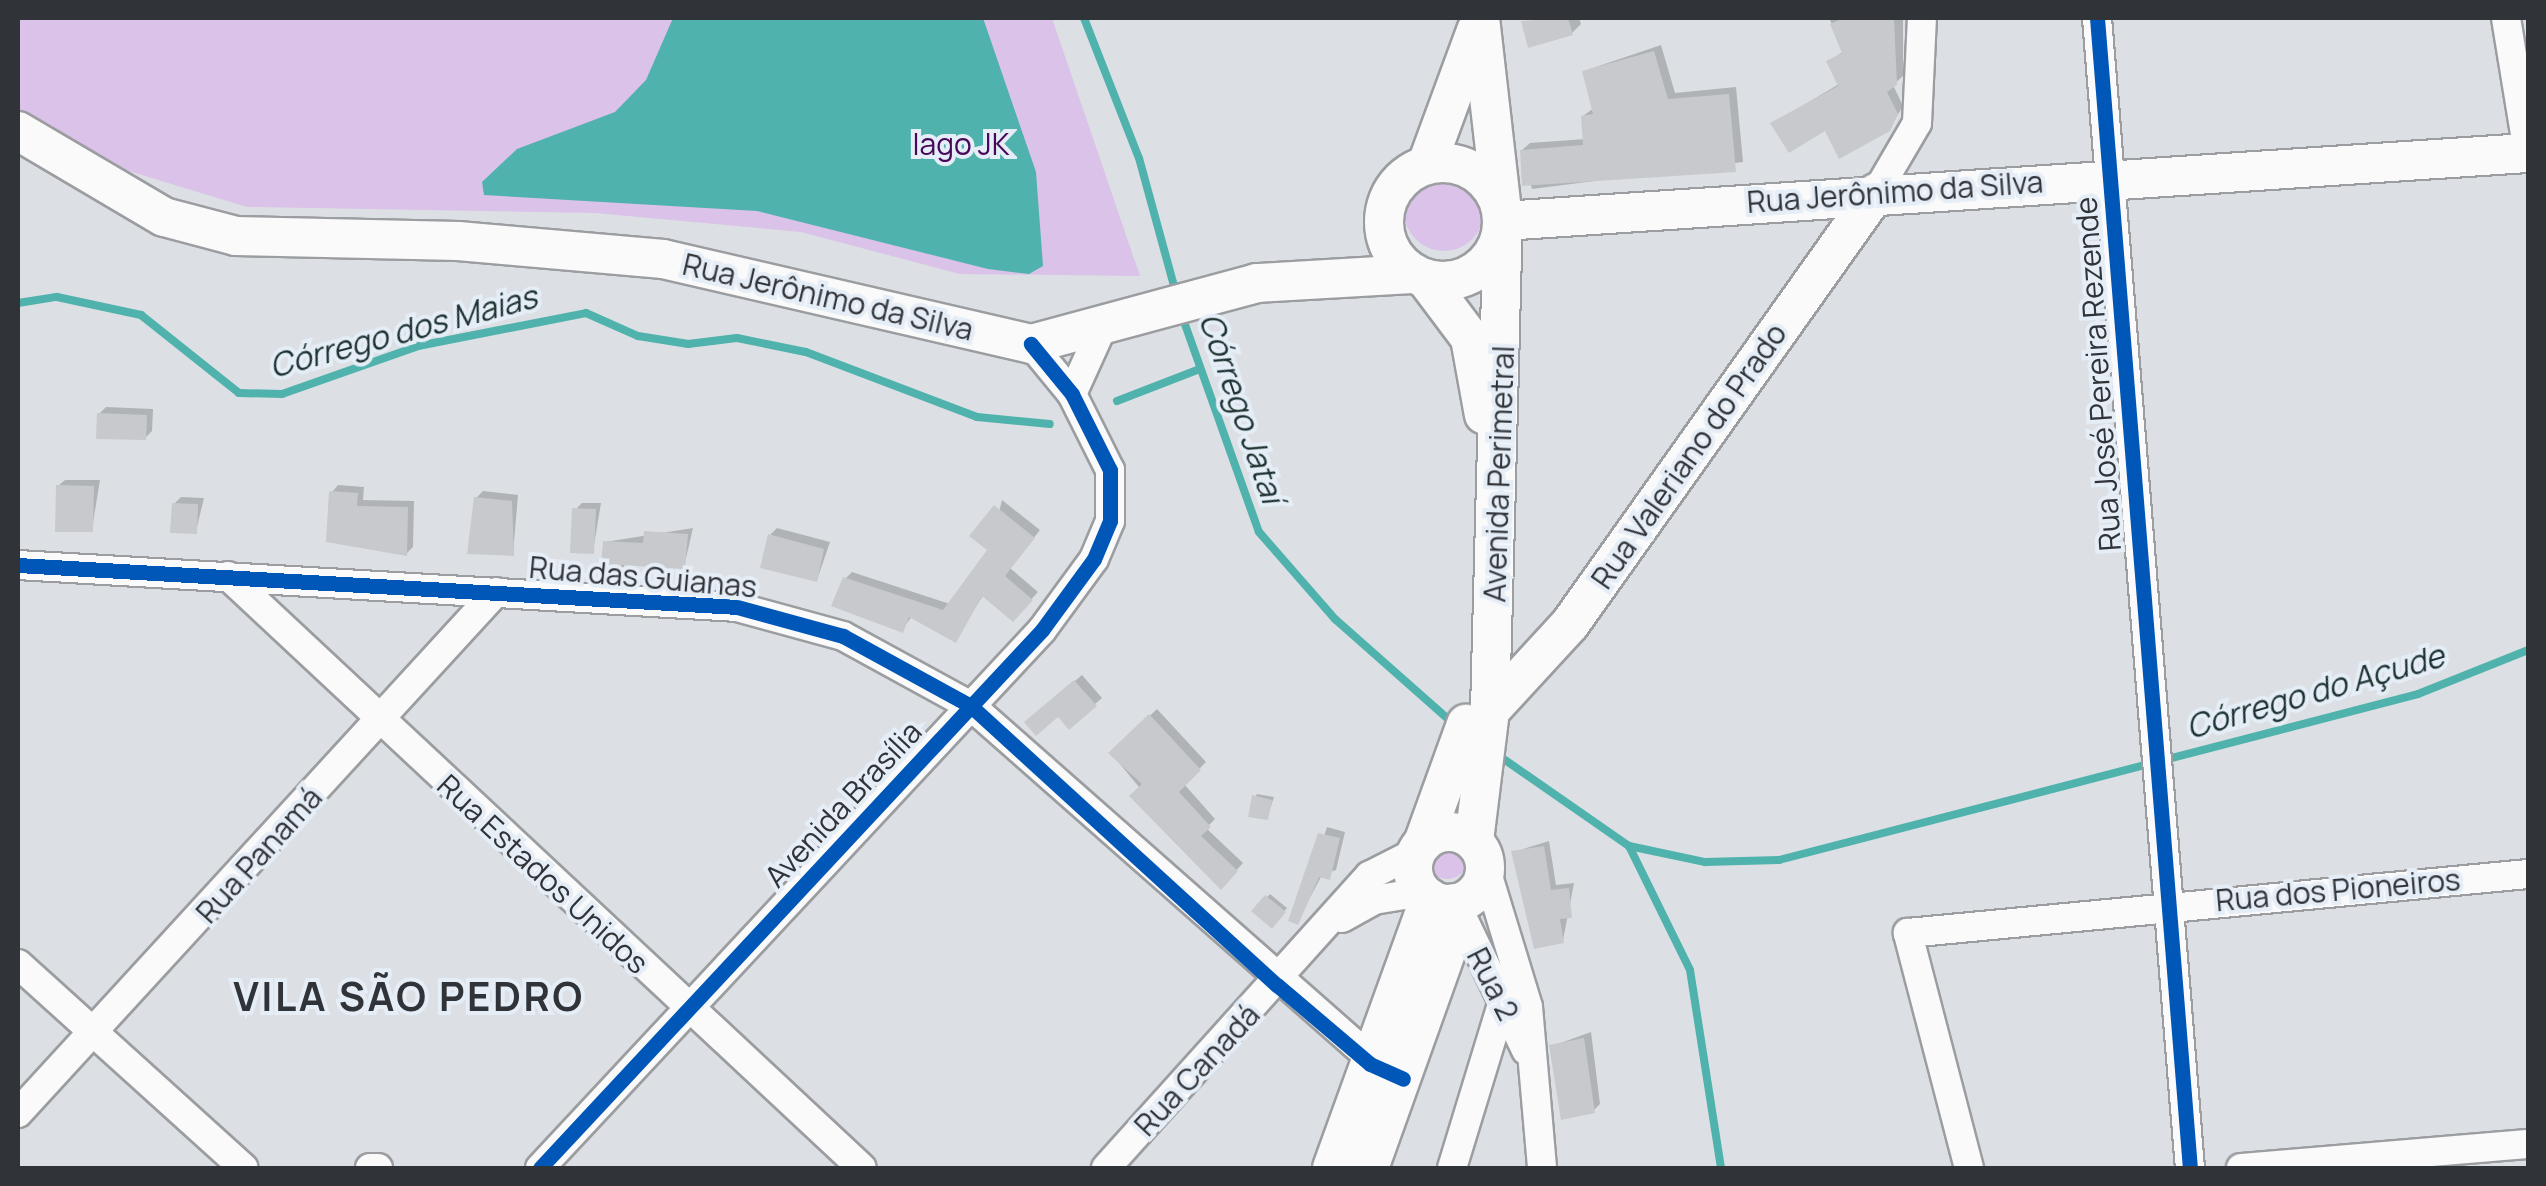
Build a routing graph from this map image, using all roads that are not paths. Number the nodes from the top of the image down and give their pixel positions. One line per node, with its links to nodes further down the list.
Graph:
1 (1480, 18): 7 (main road, Avenida Perimetral); 10 (main road, Avenida Perimetral)
2 (1922, 18): 9 (street)
3 (2097, 18): 8 (street, Rua José Pereira Rezende)
4 (2506, 18): 6 (street)
5 (18, 132): 13 (main road, Rua Jerônimo da Silva)
6 (2528, 153): 8 (main road, Rua Jerônimo da Silva)
7 (1426, 164): 10 (main road); 11 (main road)
8 (2110, 177): 9 (main road, Rua Jerônimo da Silva); 27 (street, Rua José Pereira Rezende)
9 (1876, 193): 10 (main road, Rua Jerônimo da Silva); 20 (main road, Rua Valeriano do Prado)
10 (1502, 218): 11 (main road); 16 (main road, Avenida Perimetral)
11 (1420, 276): 12 (main road, Rua Jerônimo da Silva); 16 (main road, Avenida Perimetral)
12 (1101, 330): 13 (main road, Rua Jerônimo da Silva); 14 (street)
13 (1030, 344): 14 (street, Avenida Brasília)
14 (1072, 394): 19 (street, Avenida Brasília)
15 (18, 566): 17 (street, Rua das Guianas)
16 (1485, 566): 20 (main road, Avenida Perimetral)
17 (228, 576): 18 (street, Rua das Guianas); 21 (street, Rua Estados Unidos)
18 (496, 592): 19 (street, Rua das Guianas); 21 (street, Rua Panamá)
19 (971, 706): 30 (street, Rua das Guianas); 32 (street, Avenida Brasília)
20 (1482, 708): 22 (main road, Avenida Perimetral)
21 (380, 723): 32 (street, Rua Estados Unidos); 33 (street, Rua Panamá)
22 (1462, 792): 23 (main road); 24 (main road)
23 (1420, 848): 24 (main road); 26 (main road); 28 (street, Rua Canadá)
24 (1479, 854): 26 (main road); 34 (street)
25 (2528, 874): 27 (street, Rua dos Pioneiros)
26 (1440, 899): 28 (street, Rua Canadá); 31 (street, Rua 2); 35 (main road)
27 (2167, 904): 48 (street, Rua dos Pioneiros); 49 (street)
28 (1328, 928): 30 (street, Rua Canadá)
29 (18, 964): 33 (street)
30 (1277, 984): 35 (street, Rua das Guianas); 43 (street, Rua Canadá)
31 (1503, 1001): 34 (street, Rua 2); 46 (street)
32 (690, 1010): 41 (street, Avenida Brasília); 42 (street, Rua Estados Unidos)
33 (92, 1037): 36 (street, Rua Panamá); 38 (street)
34 (1533, 1064): 47 (street)
35 (1387, 1071): 44 (main road); 45 (main road)
36 (18, 1112)
37 (2528, 1144): 50 (street)
38 (244, 1168)
39 (370, 1168): 40 (street)
40 (378, 1168)
41 (540, 1168)
42 (862, 1168)
43 (1106, 1168)
44 (1332, 1168)
45 (1369, 1168)
46 (1452, 1168)
47 (1542, 1168)
48 (1969, 1168)
49 (2190, 1168)
50 (2240, 1168)

